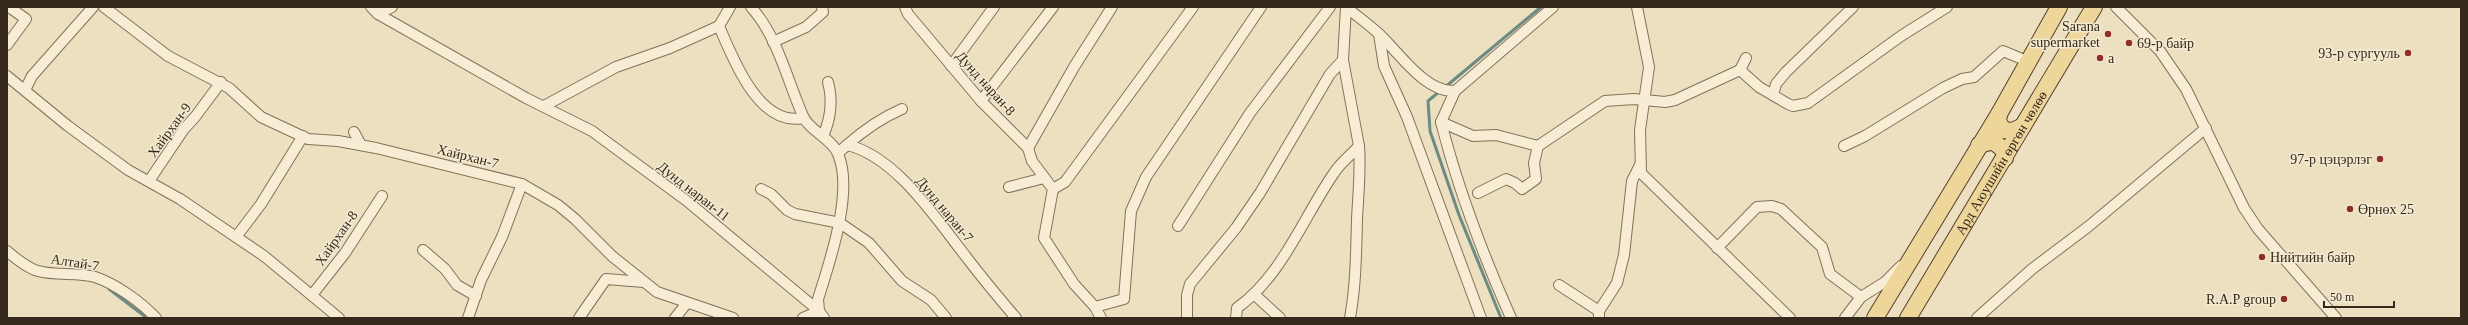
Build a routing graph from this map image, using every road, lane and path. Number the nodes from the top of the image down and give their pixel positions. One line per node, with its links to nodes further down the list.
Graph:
1 (9, 7): 27 (street)
2 (93, 7): 36 (street)
3 (104, 7): 34 (street)
4 (392, 7): 23 (street)
5 (730, 7): 24 (street)
6 (751, 7): 26 (street)
7 (822, 7): 26 (street)
8 (904, 7): 31 (street, Дунд наран-8)
9 (994, 7): 31 (street)
10 (1053, 7): 39 (street)
11 (1112, 7): 57 (street)
12 (1194, 7): 66 (street)
13 (1261, 7): 83 (street)
14 (1330, 7): 70 (street)
15 (1346, 7): 25 (street); 29 (street)
16 (1553, 7): 37 (street)
17 (1638, 7): 40 (street)
18 (1854, 7): 38 (street)
19 (1947, 7): 38 (street)
20 (2059, 7): 30 (main road, Ард Аюушийн өргөн чөлөө)
21 (2094, 7): 46 (main road, Ард Аюушийн өргөн чөлөө)
22 (2116, 7): 47 (street)
23 (375, 11): 41 (street, Дунд наран-11)
24 (719, 26): 41 (street); 44 (street)
25 (1379, 34): 37 (street); 100 (street)
26 (773, 42): 44 (street)
27 (7, 45)
28 (1746, 58): 32 (street)
29 (1343, 60): 54 (street); 96 (street)
30 (2027, 61): 43 (main road, Ард Аюушийн өргөн чөлөө); 56 (street)
31 (951, 66): 39 (street, Дунд наран-8)
32 (1740, 70): 38 (street); 40 (street)
33 (7, 76): 36 (street)
34 (220, 82): 49 (street, Хайрхан-7); 62 (street, Хайрхан-9)
35 (828, 82): 50 (street)
36 (25, 90): 62 (street)
37 (1450, 91): 45 (street)
38 (1773, 95)
39 (980, 101): 57 (street, Дунд наран-8)
40 (1644, 101): 55 (street); 60 (street)
41 (544, 106): 84 (street, Дунд наран-11)
42 (902, 109): 52 (street)
43 (1999, 114): 46 (main road); 53 (main road, Ард Аюушийн өргөн чөлөө)
44 (803, 118): 50 (street)
45 (1440, 122): 55 (street); 101 (street)
46 (2023, 126): 59 (main road, Ард Аюушийн өргөн чөлөө)
47 (2206, 128): 106 (street); 107 (street)
48 (354, 132): 51 (street)
49 (303, 136): 51 (street, Хайрхан-7); 71 (street)
50 (823, 136): 58 (street)
51 (361, 145): 63 (street, Хайрхан-7)
52 (847, 145): 58 (street); 94 (street, Дунд наран-7)
53 (1979, 145): 59 (main road); 75 (main road, Ард Аюушийн өргөн чөлөө)
54 (1359, 146): 79 (street); 99 (street)
55 (1538, 146): 67 (street)
56 (1844, 146)
57 (1028, 148): 61 (street, Дунд наран-8)
58 (838, 152): 69 (street)
59 (2005, 158): 105 (main road, Ард Аюушийн өргөн чөлөө)
60 (1640, 165): 72 (street); 85 (street)
61 (1044, 178): 64 (street); 66 (street, Дунд наран-8)
62 (149, 181): 71 (street)
63 (522, 184): 76 (street, Хайрхан-7); 80 (street)
64 (1009, 187)
65 (761, 189): 69 (street)
66 (1053, 189): 83 (street)
67 (1478, 193)
68 (382, 196): 78 (street, Хайрхан-8)
69 (840, 223): 84 (street); 93 (street)
70 (1178, 226)
71 (236, 237): 78 (street)
72 (1717, 248): 81 (street); 102 (street)
73 (423, 250): 80 (street)
74 (7, 251): 86 (street, Алтай-7)
75 (1914, 254): 81 (street); 104 (main road, Ард Аюушийн өргөн чөлөө)
76 (644, 282): 82 (street, Хайрхан-7); 89 (street)
77 (1559, 285): 85 (street)
78 (312, 295): 87 (street)
79 (1255, 295): 97 (street); 98 (street)
80 (476, 296): 88 (street)
81 (1861, 297): 103 (street)
82 (687, 303): 90 (street); 91 (street, Хайрхан-7)
83 (1095, 307): 95 (street)
84 (821, 314): 92 (street)
85 (1599, 314)
86 (156, 318)
87 (339, 318)
88 (468, 318)
89 (579, 318)
90 (675, 318)
91 (733, 318)
92 (803, 318)
93 (946, 318)
94 (1016, 318)
95 (1101, 318)
96 (1187, 318)
97 (1236, 318)
98 (1280, 318)
99 (1350, 318)
100 (1481, 318)
101 (1511, 318)
102 (1790, 318)
103 (1845, 318)
104 (1875, 318)
105 (1908, 318)
106 (1978, 318)
107 (2336, 318)

